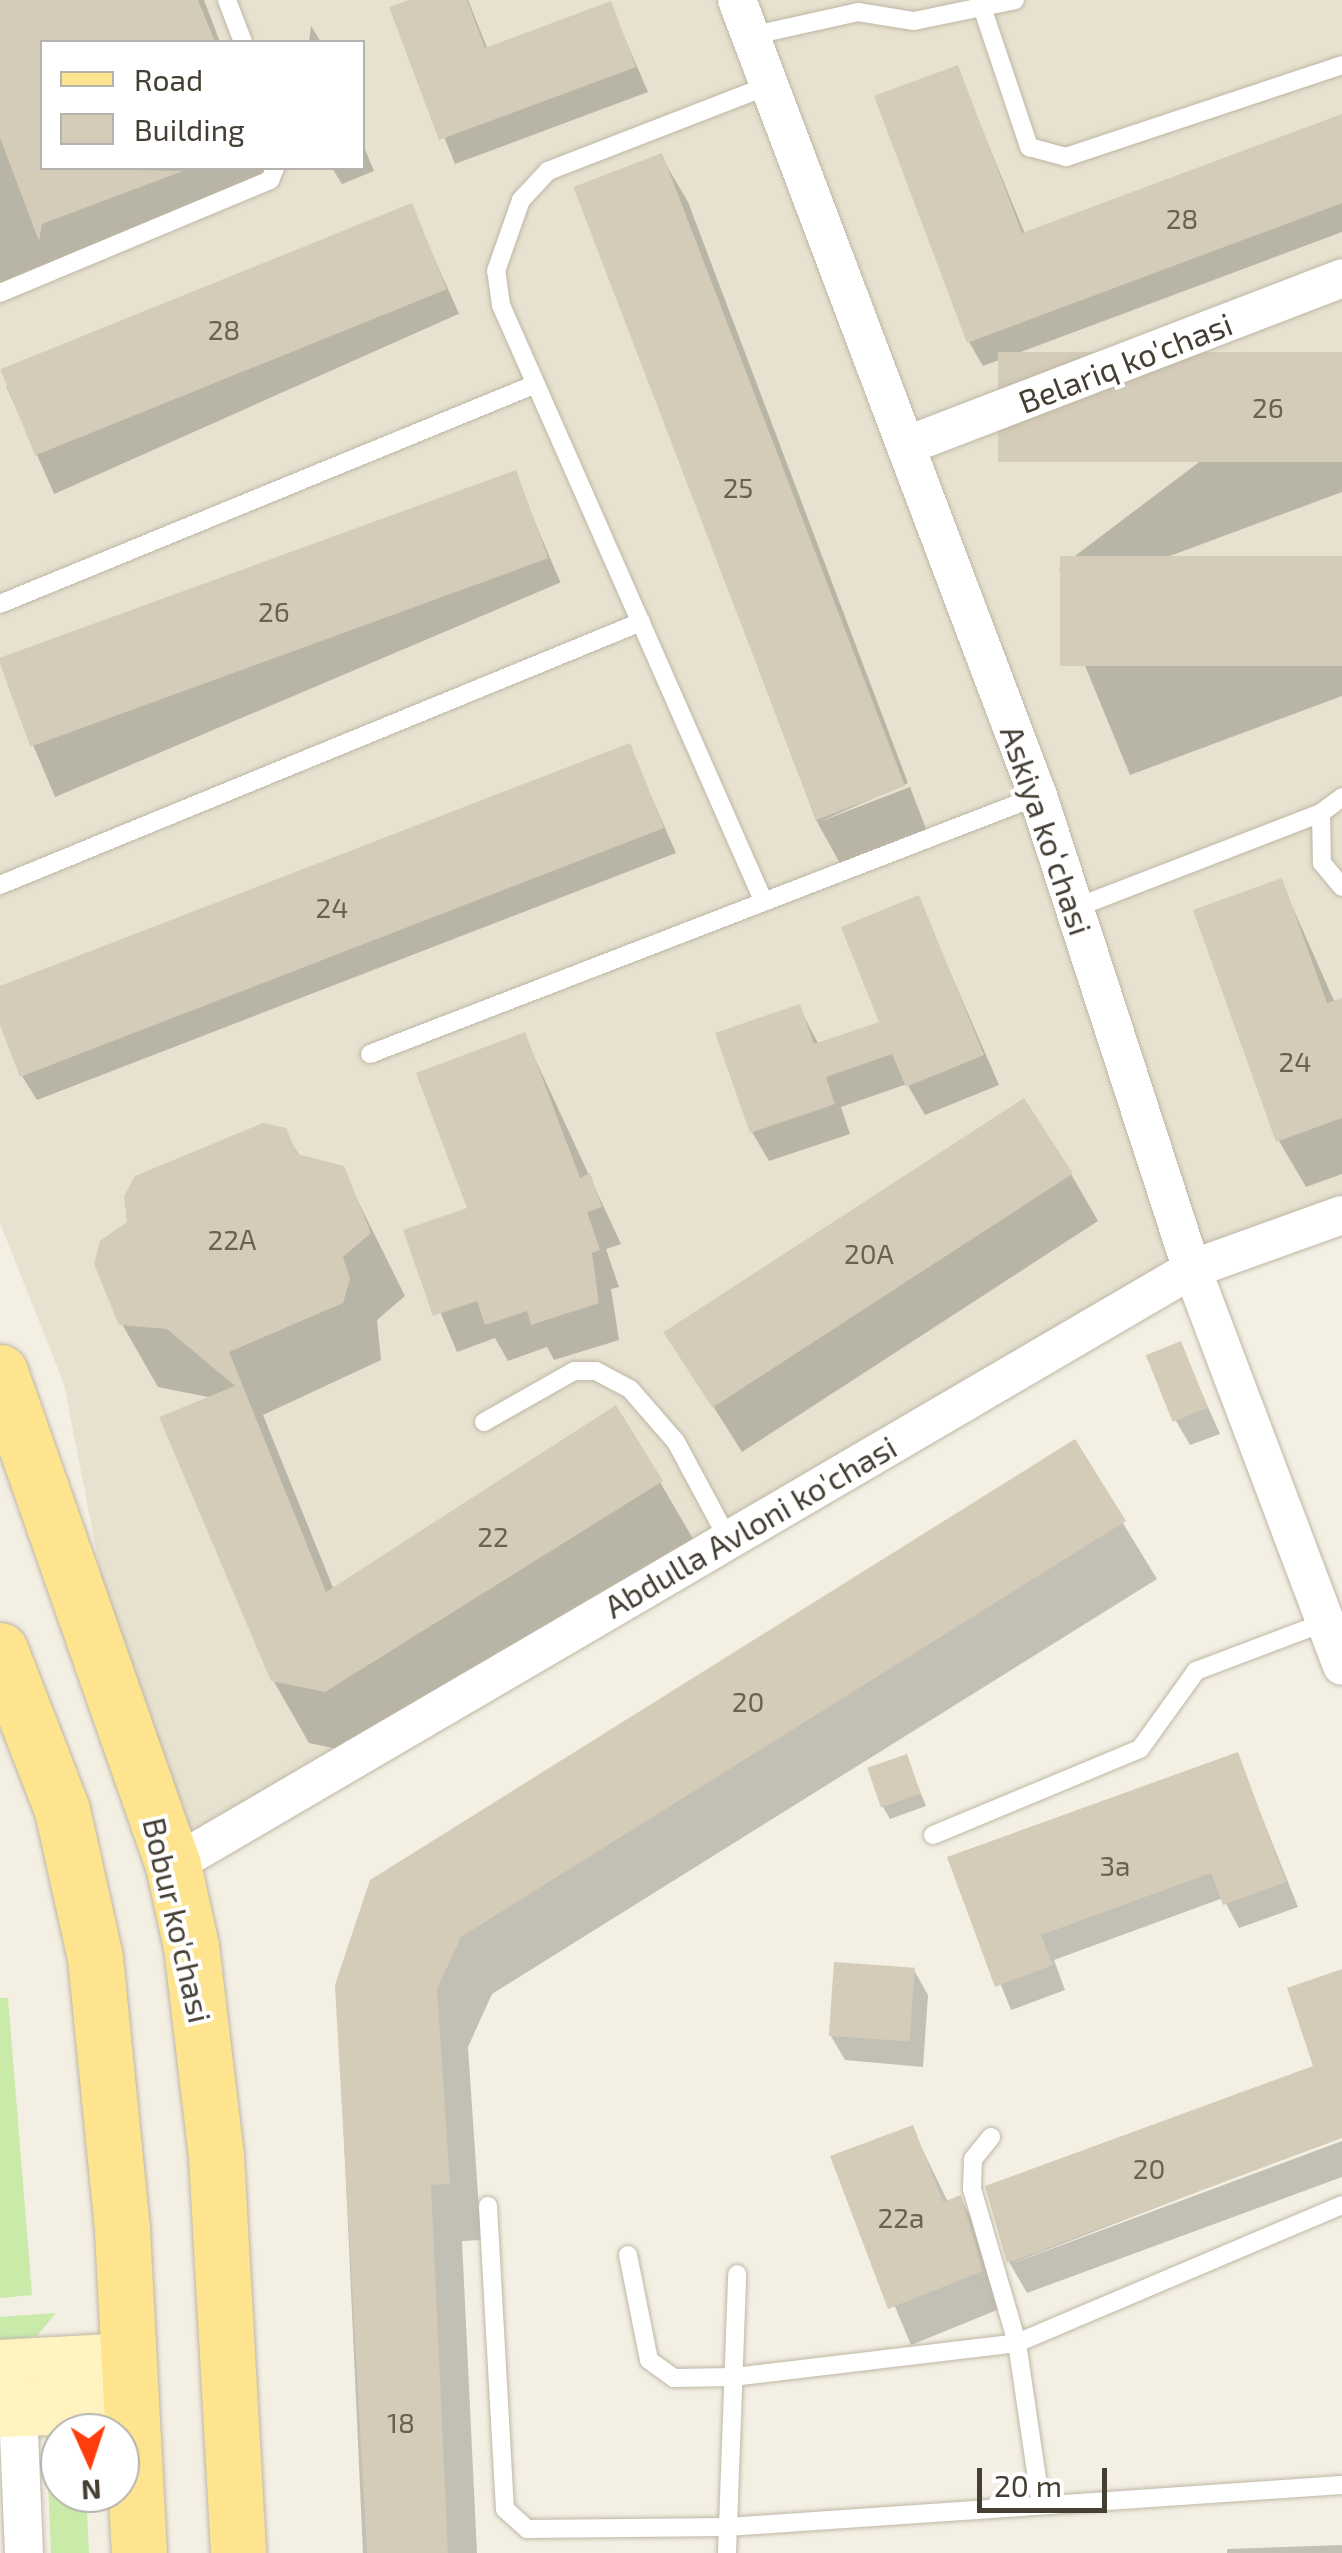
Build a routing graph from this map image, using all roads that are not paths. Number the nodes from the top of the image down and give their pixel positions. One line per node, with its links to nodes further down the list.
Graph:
1 (227, 0): 6 (lane)
2 (737, 0): 5 (street, Askiya koʻchasi)
3 (1015, 0): 4 (lane)
4 (984, 10): 5 (lane); 7 (lane)
5 (750, 36): 8 (street, Askiya koʻchasi)
6 (242, 40)
7 (1342, 65)
8 (767, 86): 12 (lane); 13 (street, Askiya koʻchasi)
9 (274, 170): 11 (lane)
10 (1342, 278): 13 (street, Belariq ko'chasi)
11 (0, 293)
12 (536, 384): 14 (lane); 15 (lane)
13 (908, 445): 16 (street, Askiya koʻchasi)
14 (0, 604)
15 (640, 622): 19 (lane); 21 (lane)
16 (1038, 796): 21 (lane); 22 (street, Askiya koʻchasi)
17 (1342, 797): 18 (lane)
18 (1322, 814): 20 (lane); 22 (lane)
19 (0, 885)
20 (1342, 887)
21 (763, 900): 23 (lane)
22 (1074, 908): 25 (street, Askiya koʻchasi)
23 (370, 1054)
24 (1342, 1215): 25 (street, Abdulla Avloni ko'chasi)
25 (1192, 1268): 28 (street, Abdulla Avloni ko'chasi); 29 (street, Askiya koʻchasi)
26 (0, 1372): 33 (main road, Bobur ko'chasi)
27 (484, 1422): 28 (lane)
28 (728, 1538): 33 (street, Abdulla Avloni ko'chasi)
29 (1326, 1622): 31 (street, Askiya koʻchasi); 32 (lane)
30 (0, 1650): 41 (main road)
31 (1342, 1666)
32 (933, 1835)
33 (172, 1865): 48 (main road, Bobur ko'chasi)
34 (991, 2137): 39 (lane)
35 (1342, 2205): 39 (lane)
36 (488, 2206): 45 (lane)
37 (628, 2255): 40 (lane)
38 (736, 2274): 40 (lane)
39 (1017, 2343): 40 (lane); 44 (lane)
40 (732, 2377): 45 (lane)
41 (130, 2382): 42 (main road); 47 (main road)
42 (9, 2388): 46 (street)
43 (1342, 2484): 44 (lane)
44 (1040, 2506): 45 (lane)
45 (727, 2527): 49 (lane)
46 (24, 2553)
47 (139, 2553)
48 (238, 2553)
49 (727, 2553)

